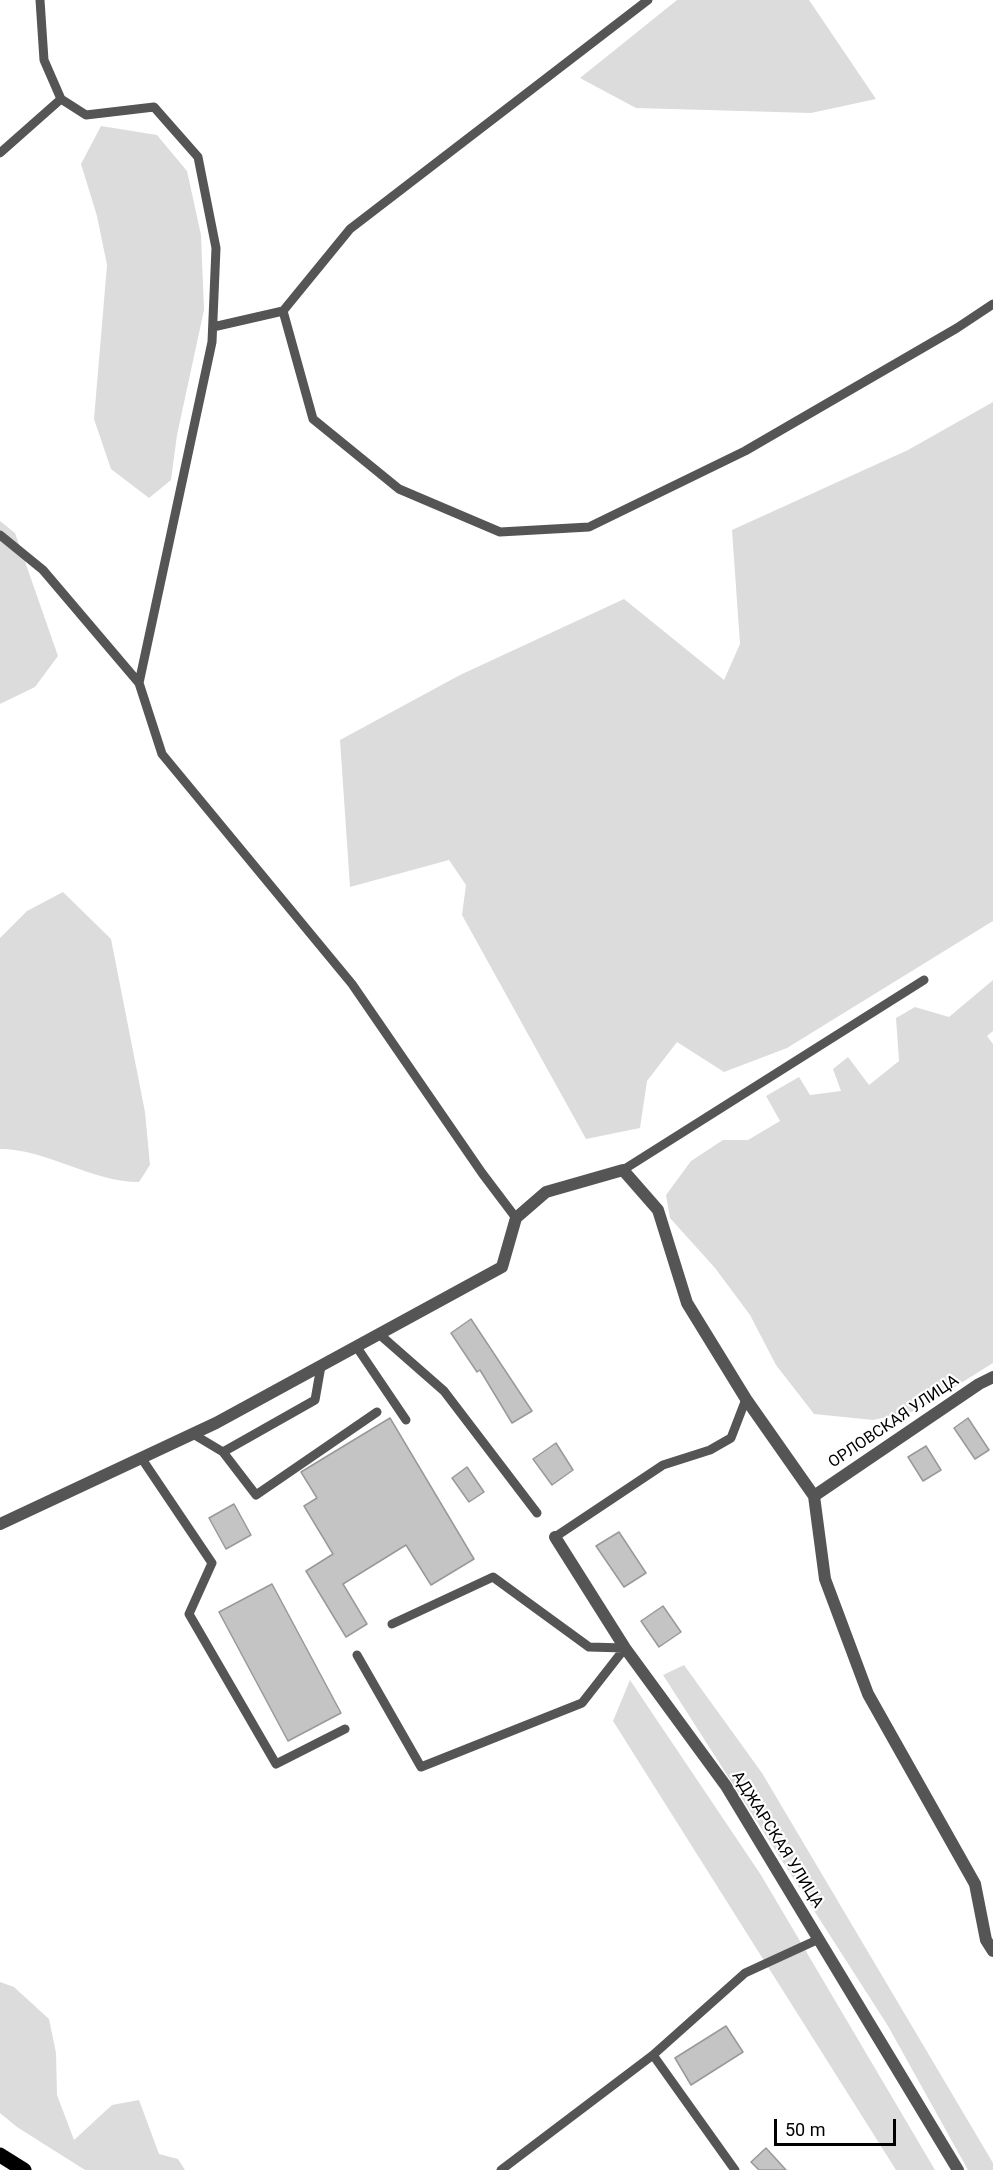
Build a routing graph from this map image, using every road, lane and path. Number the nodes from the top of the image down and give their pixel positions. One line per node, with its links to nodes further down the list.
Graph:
1 (40, 0): 3 (lane)
2 (648, 0): 6 (lane)
3 (61, 99): 4 (lane); 7 (lane)
4 (0, 153)
5 (993, 304): 6 (lane)
6 (283, 311): 7 (lane)
7 (213, 327): 9 (lane)
8 (0, 536): 9 (lane)
9 (139, 683): 12 (lane)
10 (924, 980): 11 (lane)
11 (623, 1170): 12 (street); 17 (street)
12 (516, 1218): 13 (street)
13 (379, 1334): 14 (street); 24 (lane)
14 (356, 1347): 15 (street); 19 (lane)
15 (321, 1366): 20 (street); 21 (lane)
16 (993, 1377): 23 (street, ОРЛОВСКАЯ УЛИЦА)
17 (747, 1399): 23 (street); 26 (lane)
18 (377, 1412): 21 (lane)
19 (406, 1420)
20 (193, 1434): 21 (lane); 22 (street)
21 (223, 1452)
22 (142, 1459): 25 (street); 30 (lane)
23 (814, 1496): 32 (street)
24 (537, 1513)
25 (0, 1524)
26 (555, 1537): 28 (street, АДЖАРСКАЯ УЛИЦА)
27 (392, 1624): 28 (lane)
28 (625, 1648): 29 (lane); 31 (street, АДЖАРСКАЯ УЛИЦА)
29 (357, 1655)
30 (345, 1729)
31 (819, 1939): 33 (lane); 38 (street, АДЖАРСКАЯ УЛИЦА)
32 (993, 1951)
33 (653, 2055): 36 (lane); 37 (lane)
34 (0, 2155): 35 (main road)
35 (24, 2170)
36 (501, 2170)
37 (735, 2170)
38 (958, 2170)

